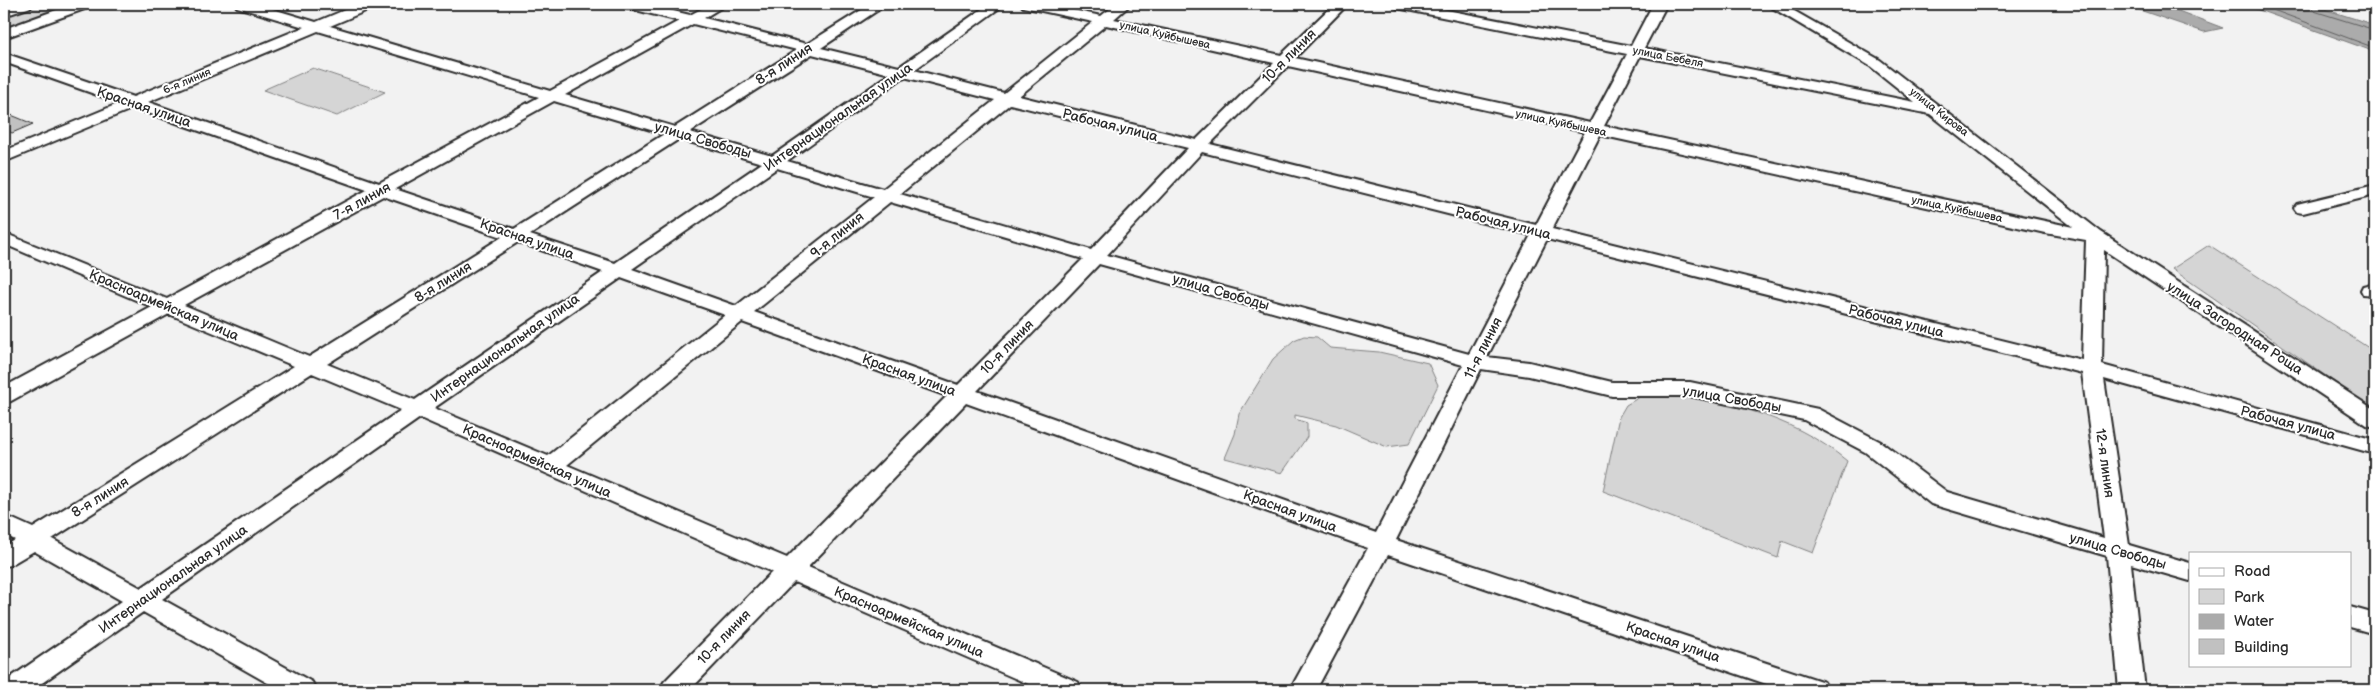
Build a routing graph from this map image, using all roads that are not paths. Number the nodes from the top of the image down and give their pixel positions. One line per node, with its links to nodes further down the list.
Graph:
1 (26, 4): 15 (street)
2 (85, 4): 19 (street)
3 (242, 4): 18 (street, улица Свободы)
4 (370, 4): 18 (street, 6-я линия)
5 (630, 4): 16 (street, Рабочая улица)
6 (720, 4): 16 (street, 7-я линия)
7 (880, 4): 20 (street, 8-я линия)
8 (998, 4): 24 (street, Интернациональная улица)
9 (1028, 4): 17 (street, улица Куйбышева)
10 (1124, 4): 17 (street, 9-я линия)
11 (1341, 4): 23 (street, 10-я линия)
12 (1397, 4): 21 (street, улица Бебеля)
13 (1660, 4): 21 (street, 11-я линия)
14 (1773, 4): 28 (street, улица Кирова)
15 (4, 12)
16 (691, 20): 20 (street, Рабочая улица); 25 (street, 7-я линия)
17 (1103, 21): 23 (street, улица Куйбышева); 26 (street, 9-я линия)
18 (316, 26): 25 (street, улица Свободы); 27 (street, 6-я линия)
19 (4, 34)
20 (808, 49): 24 (street, Рабочая улица); 30 (street, 8-я линия)
21 (1637, 51): 28 (street, улица Бебеля); 29 (street, 11-я линия)
22 (4, 57): 27 (street, Красная улица)
23 (1284, 62): 29 (street, улица Куйбышева); 31 (street, 10-я линия)
24 (903, 72): 26 (street, Рабочая улица); 33 (street, Интернациональная улица)
25 (552, 97): 30 (street, улица Свободы); 34 (street, 7-я линия)
26 (1006, 98): 31 (street, Рабочая улица); 36 (street, 9-я линия)
27 (134, 104): 32 (street, 6-я линия); 34 (street, Красная улица)
28 (1938, 111): 40 (street, улица Кирова)
29 (1594, 130): 38 (street, 11-я линия); 40 (street, улица Куйбышева)
30 (678, 133): 33 (street, улица Свободы); 39 (street, 8-я линия)
31 (1198, 147): 38 (street, Рабочая улица); 42 (street, 10-я линия)
32 (4, 156)
33 (776, 161): 36 (street, улица Свободы); 43 (street, Интернациональная улица)
34 (382, 190): 39 (street, Красная улица); 44 (street, 7-я линия)
35 (2375, 190): 37 (street)
36 (888, 194): 42 (street, улица Свободы); 45 (street, 9-я линия)
37 (2303, 208)
38 (1541, 232): 46 (street, 11-я линия); 48 (street, Рабочая улица)
39 (516, 236): 43 (street, Красная улица); 47 (street, 8-я линия)
40 (2095, 236): 48 (street, 12-я линия); 52 (street, улица Загородная Роща)
41 (4, 238): 44 (street, Красноармейская улица)
42 (1095, 257): 46 (street, улица Свободы); 49 (street, 10-я линия)
43 (617, 270): 45 (street, Красная улица); 51 (street, Интернациональная улица)
44 (167, 307): 47 (street, Красноармейская улица); 50 (street, 7-я линия)
45 (739, 314): 49 (street, Красная улица); 54 (street, 9-я линия)
46 (1476, 362): 57 (street, 11-я линия); 58 (street, улица Свободы)
47 (309, 365): 51 (street, Красноармейская улица); 56 (street, 8-я линия)
48 (2092, 369): 53 (street, Рабочая улица); 58 (street, 12-я линия)
49 (962, 394): 57 (street, Красная улица); 60 (street, 10-я линия)
50 (4, 396)
51 (417, 409): 54 (street, Красноармейская улица); 62 (street, Интернациональная улица)
52 (2372, 416)
53 (2375, 447)
54 (550, 467): 60 (street, Красноармейская улица)
55 (4, 523): 56 (street)
56 (33, 540): 59 (street, 8-я линия); 62 (street)
57 (1382, 544): 69 (street, 11-я линия); 70 (street, Красная улица)
58 (2118, 551): 61 (street, улица Свободы); 71 (street, 12-я линия)
59 (4, 558)
60 (788, 571): 67 (street, 10-я линия); 68 (street, Красноармейская улица)
61 (2189, 572)
62 (142, 600): 65 (street, Интернациональная улица); 66 (street)
63 (2352, 618): 64 (street)
64 (2375, 624)
65 (12, 690)
66 (303, 690)
67 (673, 690)
68 (1069, 690)
69 (1302, 690)
70 (1815, 690)
71 (2132, 690)

